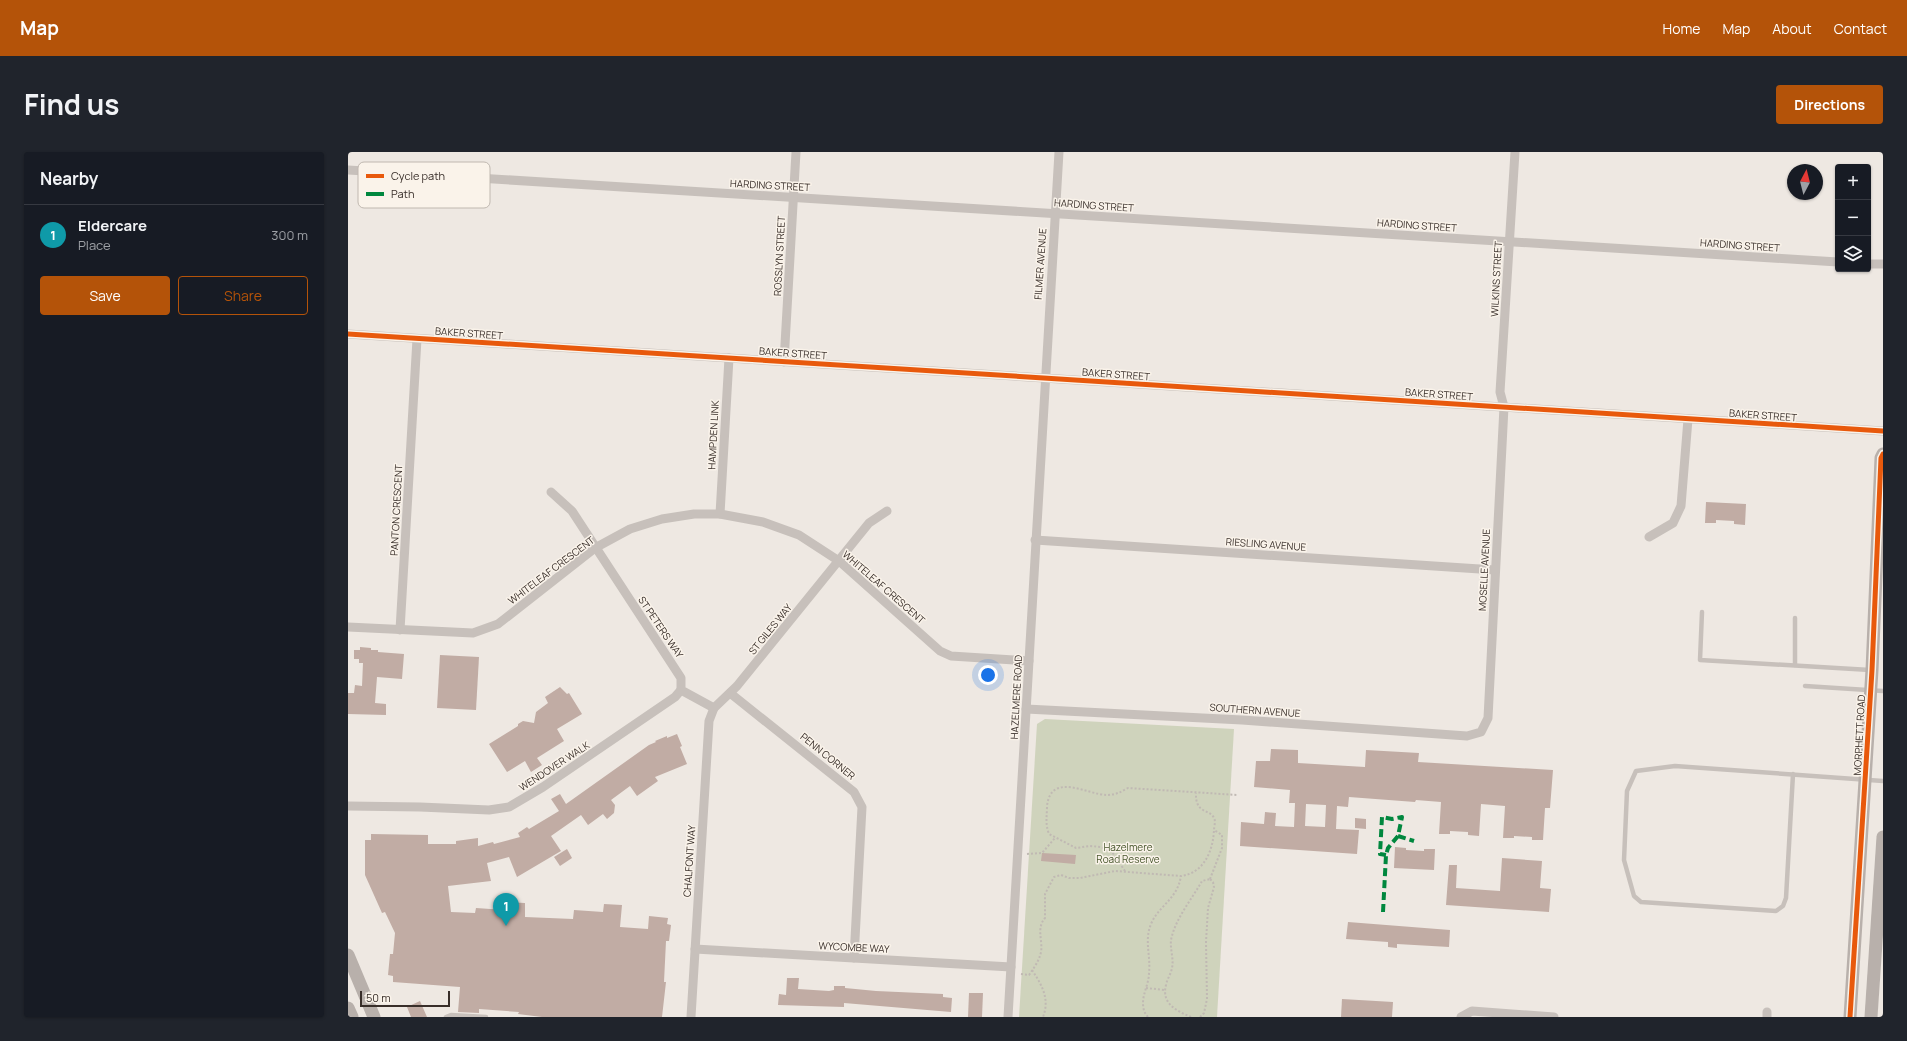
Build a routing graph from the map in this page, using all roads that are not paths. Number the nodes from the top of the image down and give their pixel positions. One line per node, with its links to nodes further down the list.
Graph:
1 (796, 152): 7 (street, ROSSLYN STREET)
2 (1059, 152): 8 (street, FILMER AVENUE)
3 (1515, 152): 9 (street, WILKINS STREET)
4 (348, 170): 5 (street, HARDING STREET)
5 (358, 171)
6 (490, 179): 7 (street, HARDING STREET)
7 (794, 197): 8 (street, HARDING STREET); 16 (street, ROSSLYN STREET)
8 (1054, 213): 9 (street, HARDING STREET); 17 (street, FILMER AVENUE)
9 (1509, 241): 10 (street, HARDING STREET); 18 (street, WILKINS STREET)
10 (1835, 262)
11 (1871, 264): 12 (street)
12 (1883, 264)
13 (348, 334): 14 (street, BAKER STREET)
14 (417, 339): 15 (street, BAKER STREET); 34 (street, PANTON CRESCENT)
15 (729, 358): 16 (street, BAKER STREET); 24 (street, HAMPDEN LINK)
16 (784, 362): 17 (street, BAKER STREET)
17 (1044, 378): 18 (street, BAKER STREET); 26 (street, HAZELMERE ROAD)
18 (1504, 407): 19 (street, BAKER STREET); 29 (street, MOSELLE AVENUE)
19 (1688, 419): 20 (street, BAKER STREET); 25 (street)
20 (1883, 431)
21 (1883, 454): 30 (main road, MORPHETT ROAD)
22 (551, 492): 27 (street, ST PETERS WAY)
23 (887, 511): 28 (street, ST GILES WAY)
24 (720, 514): 27 (street, WHITELEAF CRESCENT); 28 (street, WHITELEAF CRESCENT)
25 (1649, 537)
26 (1035, 540): 29 (street, RIESLING AVENUE); 35 (street, HAZELMERE ROAD)
27 (595, 548): 34 (street, WHITELEAF CRESCENT); 39 (street, ST PETERS WAY)
28 (839, 561): 35 (street, WHITELEAF CRESCENT); 41 (street, ST GILES WAY)
29 (1495, 570): 44 (street, MOSELLE AVENUE)
30 (1880, 580): 37 (main road, MORPHETT ROAD)
31 (1702, 612): 36 (lane)
32 (1795, 618): 36 (lane)
33 (348, 627): 34 (street)
34 (400, 630)
35 (1029, 661): 43 (street, HAZELMERE ROAD)
36 (1795, 665): 37 (lane)
37 (1872, 670): 40 (main road, MORPHETT ROAD)
38 (1805, 686): 40 (lane)
39 (681, 690): 42 (street); 48 (street, WENDOVER WALK)
40 (1877, 691): 46 (main road, MORPHETT ROAD)
41 (730, 693): 42 (street, ST GILES WAY); 52 (street, PENN CORNER)
42 (714, 708): 50 (street, CHALFONT WAY)
43 (1026, 709): 44 (street, SOUTHERN AVENUE); 53 (street, HAZELMERE ROAD)
44 (1481, 732)
45 (1793, 774): 45 (lane); 46 (lane)
46 (1866, 778): 47 (lane); 63 (main road, MORPHETT ROAD)
47 (1883, 781)
48 (348, 806)
49 (1883, 836): 64 (main road)
50 (695, 949): 52 (street, WYCOMBE WAY); 59 (street, CHALFONT WAY)
51 (348, 955): 56 (main road)
52 (854, 958): 53 (street, WYCOMBE WAY)
53 (1011, 970): 60 (street, HAZELMERE ROAD)
54 (348, 1008): 55 (main road)
55 (352, 1017)
56 (374, 1017)
57 (446, 1017): 58 (lane)
58 (486, 1017)
59 (691, 1017)
60 (1008, 1017)
61 (1461, 1017): 62 (street)
62 (1554, 1017)
63 (1850, 1017)
64 (1871, 1017)

